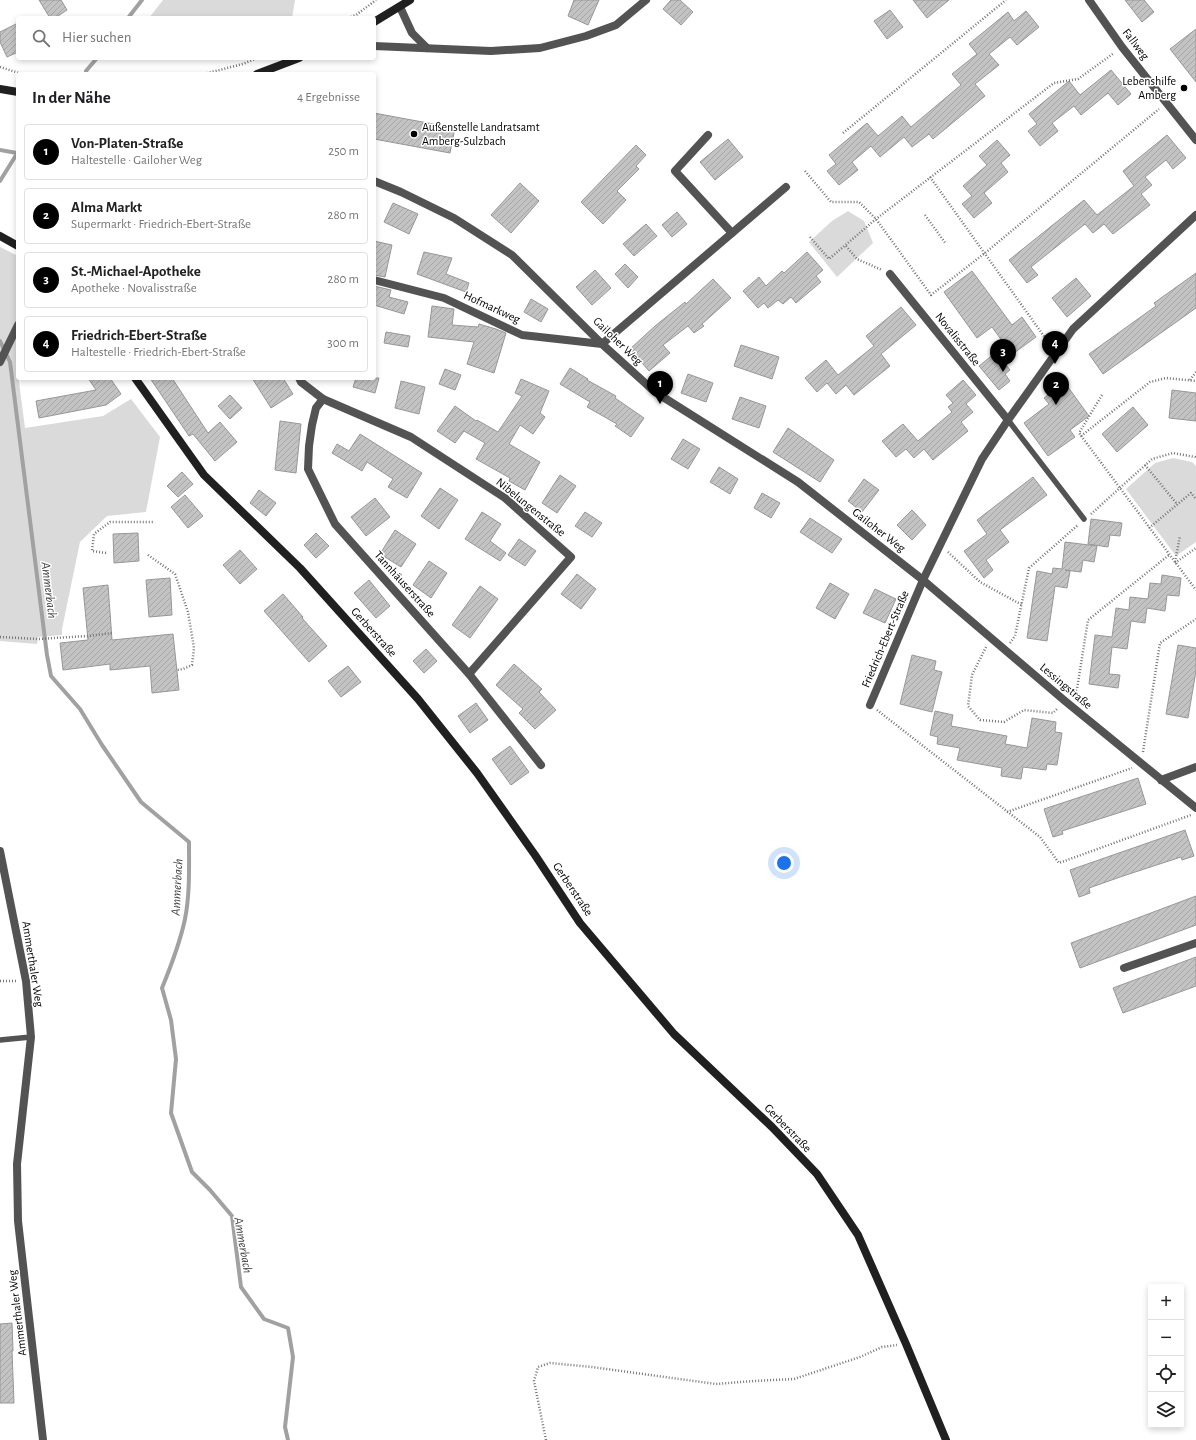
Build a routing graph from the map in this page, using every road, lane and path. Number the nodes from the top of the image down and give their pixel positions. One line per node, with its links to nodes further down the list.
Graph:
1 (376, 0): 7 (path)
2 (410, 0): 6 (street)
3 (646, 0): 11 (street)
4 (1006, 0): 21 (path)
5 (1089, 0): 10 (street, Fallweg)
6 (400, 7): 8 (street); 11 (street)
7 (352, 16)
8 (376, 21)
9 (376, 46): 11 (street)
10 (1122, 47): 20 (street, Fallweg); 25 (path)
11 (427, 48)
12 (252, 60): 16 (path)
13 (296, 60): 17 (street)
14 (0, 67): 15 (path)
15 (16, 72)
16 (212, 72)
17 (272, 72)
18 (0, 89): 19 (street)
19 (16, 92)
20 (1167, 103): 23 (street, Fallweg); 37 (path)
21 (843, 133)
22 (708, 135): 31 (street)
23 (1196, 140)
24 (805, 171): 30 (path)
25 (930, 177): 30 (path); 37 (path)
26 (376, 182): 41 (street, Gailoher Weg)
27 (786, 187): 31 (street)
28 (926, 215): 34 (path)
29 (1196, 215): 42 (street, Friedrich-Ebert-Straße)
30 (876, 219): 36 (path); 37 (path)
31 (732, 233): 41 (street)
32 (0, 236): 35 (street)
33 (810, 237): 36 (path)
34 (946, 244)
35 (16, 245)
36 (846, 245): 38 (path)
37 (985, 253): 42 (path)
38 (890, 274): 51 (street, Novalisstraße)
39 (376, 281): 41 (street, Hofmarkweg)
40 (16, 329): 43 (street)
41 (602, 344): 68 (street, Gailoher Weg)
42 (1056, 352): 51 (street, Friedrich-Ebert-Straße)
43 (0, 362)
44 (1196, 372): 47 (path)
45 (136, 380): 94 (street, Gerberstraße)
46 (300, 380): 50 (street, Nibelungenstraße)
47 (1190, 381): 48 (path); 52 (path)
48 (1196, 381)
49 (1102, 395): 52 (path)
50 (322, 399): 77 (street, Tannhäuserstraße); 77 (street, Nibelungenstraße)
51 (1008, 420): 58 (lane); 62 (street, Friedrich-Ebert-Straße)
52 (1081, 436): 55 (path)
53 (1196, 458): 54 (path)
54 (1145, 466): 55 (path); 57 (path)
55 (1120, 488): 58 (path); 60 (path)
56 (1196, 498): 57 (path)
57 (1177, 504): 60 (path)
58 (1084, 519): 70 (path)
59 (153, 522): 64 (path)
60 (1149, 528): 66 (path)
61 (1180, 536): 67 (path)
62 (940, 544): 68 (street, Friedrich-Ebert-Straße); 70 (path)
63 (1196, 548): 67 (path)
64 (106, 553)
65 (148, 554): 76 (path)
66 (1169, 555): 67 (path); 78 (path)
67 (1175, 563): 69 (path)
68 (923, 580): 74 (street, Lessingstraße); 79 (street, Friedrich-Ebert-Straße)
69 (1196, 590)
70 (1022, 605): 75 (path)
71 (1196, 619): 80 (path)
72 (112, 633): 73 (path)
73 (0, 637)
74 (992, 639): 75 (street, Lessingstraße); 78 (path)
75 (1004, 649): 78 (street, Lessingstraße)
76 (177, 670)
77 (469, 674): 81 (street, Tannhäuserstraße)
78 (1065, 701): 80 (street, Lessingstraße)
79 (870, 705): 85 (path, Friedrich-Ebert-Straße)
80 (1141, 764): 83 (street, Lessingstraße); 85 (path)
81 (541, 765)
82 (1196, 768): 83 (street)
83 (1161, 780): 84 (street, Lessingstraße)
84 (1196, 808)
85 (1007, 812): 86 (path, Friedrich-Ebert-Straße)
86 (1196, 813)
87 (0, 851): 91 (street, Ammerthaler Weg)
88 (1196, 943): 89 (street)
89 (1124, 968)
90 (0, 981): 91 (path)
91 (26, 982): 92 (street, Ammerthaler Weg)
92 (31, 1037): 93 (lane); 95 (street, Ammerthaler Weg)
93 (0, 1040)
94 (906, 1344): 96 (path); 97 (street, Gerberstraße)
95 (43, 1440)
96 (546, 1440)
97 (946, 1440)

